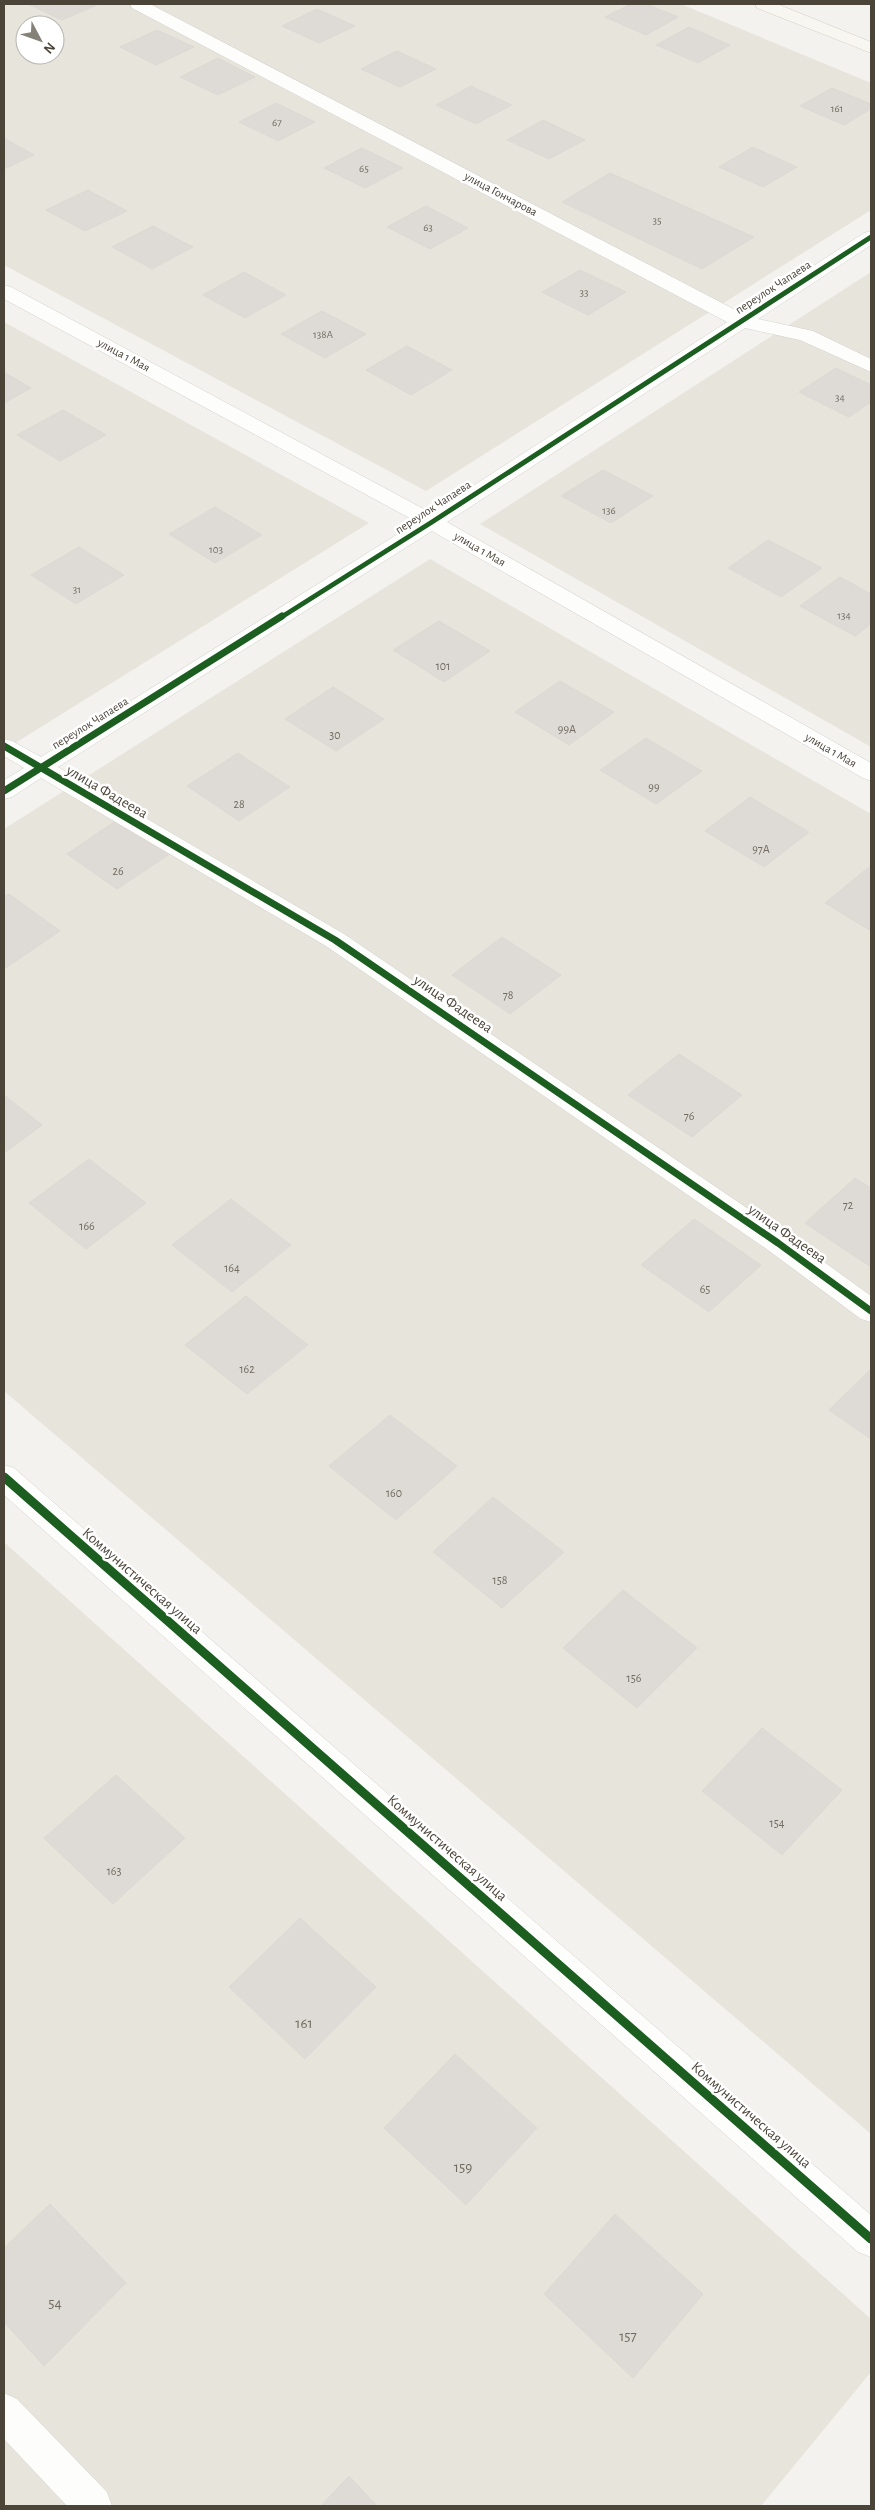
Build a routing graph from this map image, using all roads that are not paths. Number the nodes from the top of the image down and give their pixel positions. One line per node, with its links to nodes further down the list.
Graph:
1 (138, 4): 6 (street, улица Гончарова)
2 (763, 4): 3 (main road)
3 (871, 48)
4 (871, 238): 6 (street, переулок Чапаева)
5 (4, 290): 8 (street, улица 1 Мая)
6 (741, 321): 7 (street, улица Гончарова); 8 (street, переулок Чапаева)
7 (871, 366)
8 (432, 522): 10 (street, переулок Чапаева); 11 (street, улица 1 Мая)
9 (4, 746): 10 (street, улица Фадеева)
10 (39, 769): 12 (street, переулок Чапаева); 13 (street, улица Фадеева)
11 (871, 773)
12 (4, 791)
13 (871, 1311)
14 (4, 1477): 15 (street, Коммунистическая улица)
15 (871, 2239)
16 (4, 2412): 17 (street)
17 (93, 2506)

